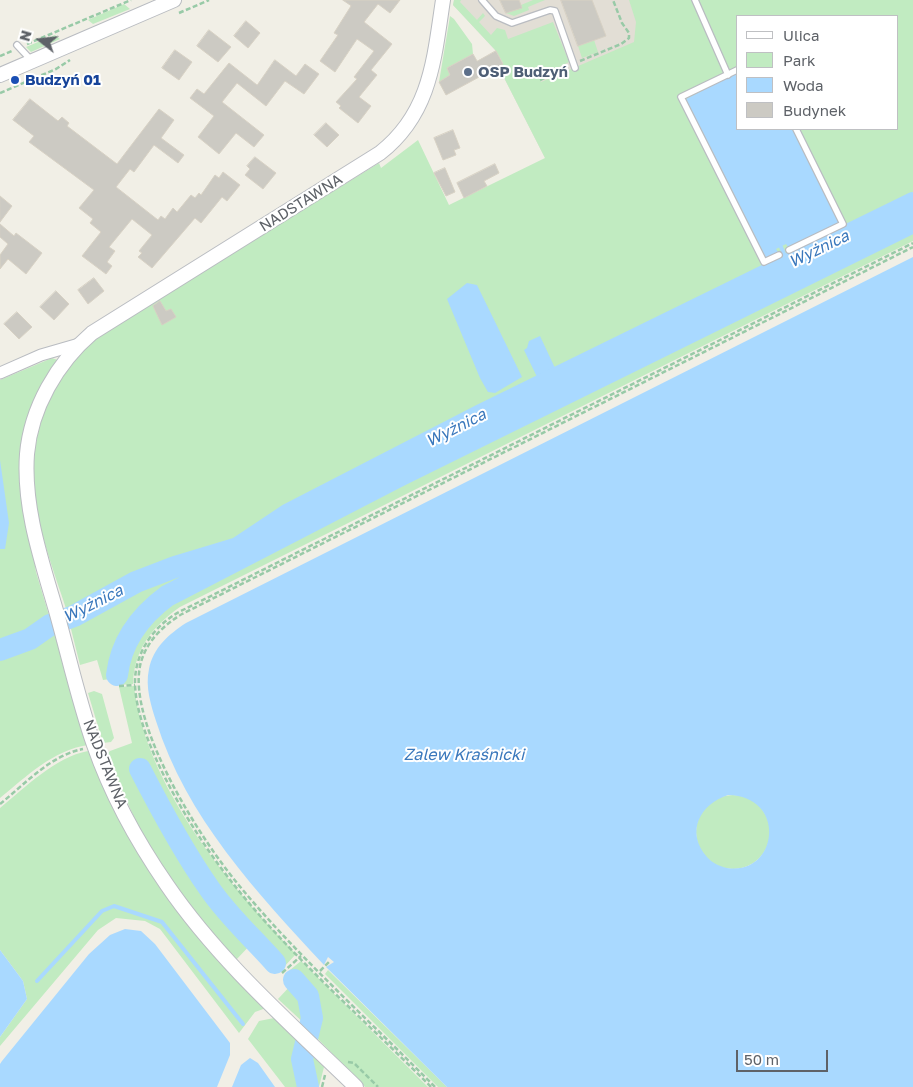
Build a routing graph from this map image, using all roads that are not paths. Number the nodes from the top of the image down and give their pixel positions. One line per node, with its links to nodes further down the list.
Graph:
1 (174, 0): 6 (street)
2 (444, 0): 14 (street, NADSTAWNA)
3 (482, 0): 7 (lane)
4 (695, 0): 10 (lane)
5 (18, 46): 6 (lane)
6 (32, 61): 9 (street)
7 (574, 66)
8 (736, 71): 10 (lane)
9 (0, 75)
10 (728, 75): 13 (lane)
11 (796, 130): 12 (lane)
12 (789, 250)
13 (779, 255)
14 (79, 344): 15 (street, NADSTAWNA); 16 (street, NADSTAWNA)
15 (0, 374)
16 (356, 1087)

